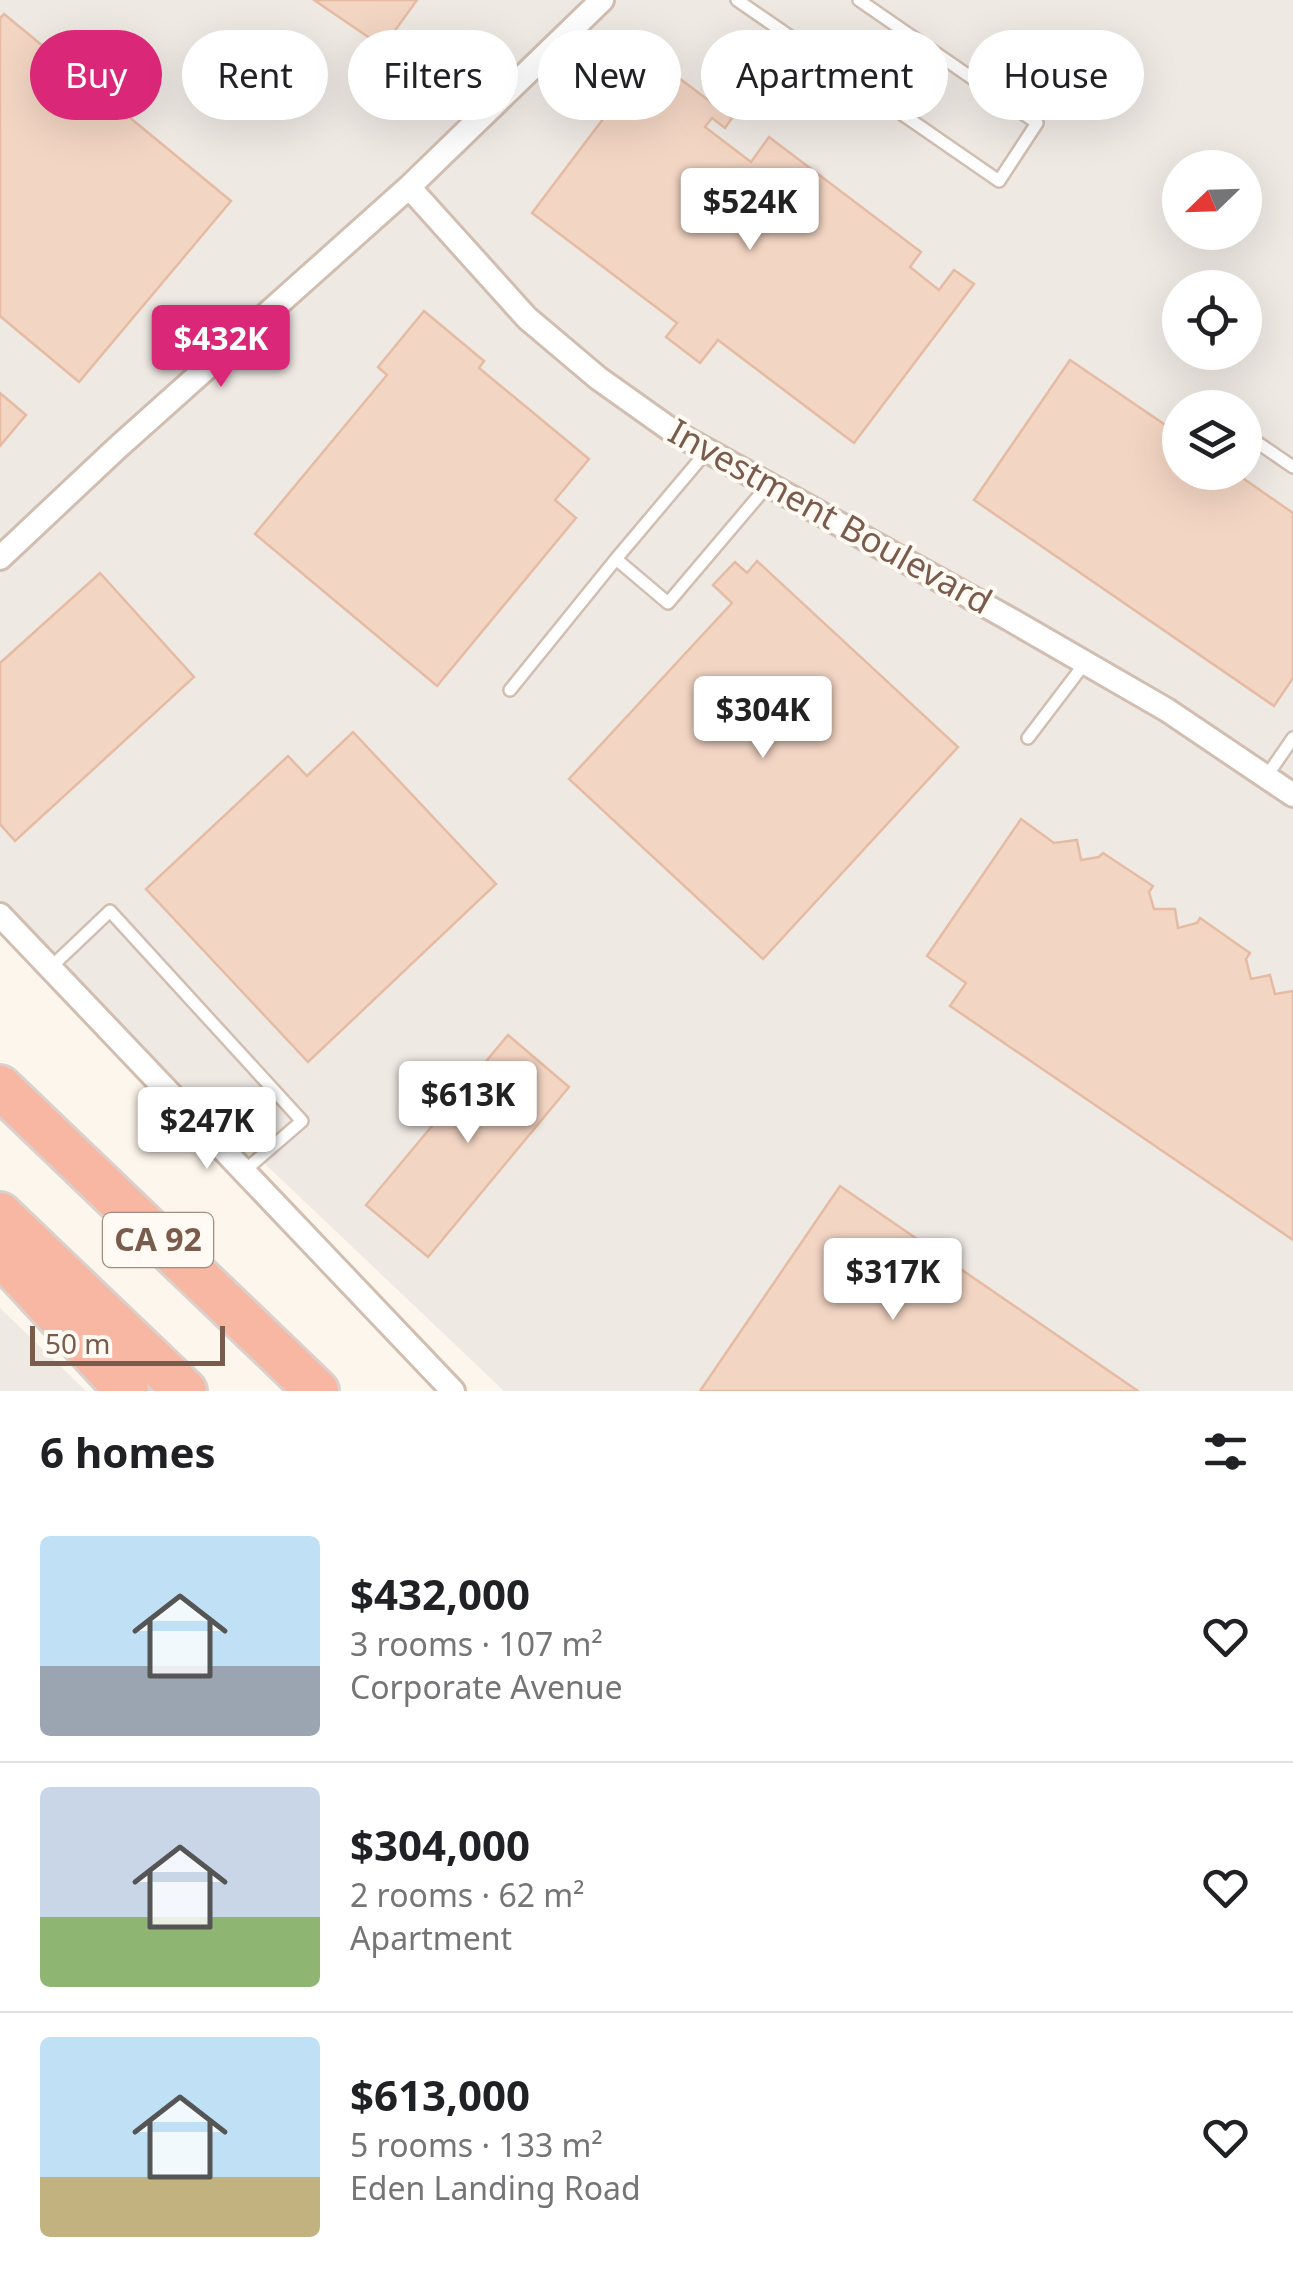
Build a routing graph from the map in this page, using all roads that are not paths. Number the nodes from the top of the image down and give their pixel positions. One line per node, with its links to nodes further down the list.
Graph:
1 (602, 0): 4 (street)
2 (737, 0): 3 (lane)
3 (859, 0)
4 (409, 186): 6 (street, Investment Boulevard); 9 (street)
5 (1262, 446): 7 (lane)
6 (707, 451): 8 (street, Investment Boulevard); 10 (lane)
7 (1293, 467)
8 (768, 485): 10 (lane); 11 (street, Investment Boulevard)
9 (0, 558)
10 (616, 559): 12 (lane)
11 (1084, 662): 13 (lane); 15 (street, Investment Boulevard)
12 (510, 690)
13 (1028, 738)
14 (1293, 738): 15 (lane)
15 (1266, 777): 16 (street, Investment Boulevard)
16 (1293, 795)
17 (0, 914): 18 (street)
18 (50, 968): 20 (street); 20 (lane)
19 (0, 1088): 25 (highway, CA 92)
20 (243, 1172): 26 (street)
21 (0, 1214): 24 (highway, CA 92)
22 (0, 1254): 23 (highway)
23 (127, 1391)
24 (185, 1391)
25 (316, 1391)
26 (453, 1391)

